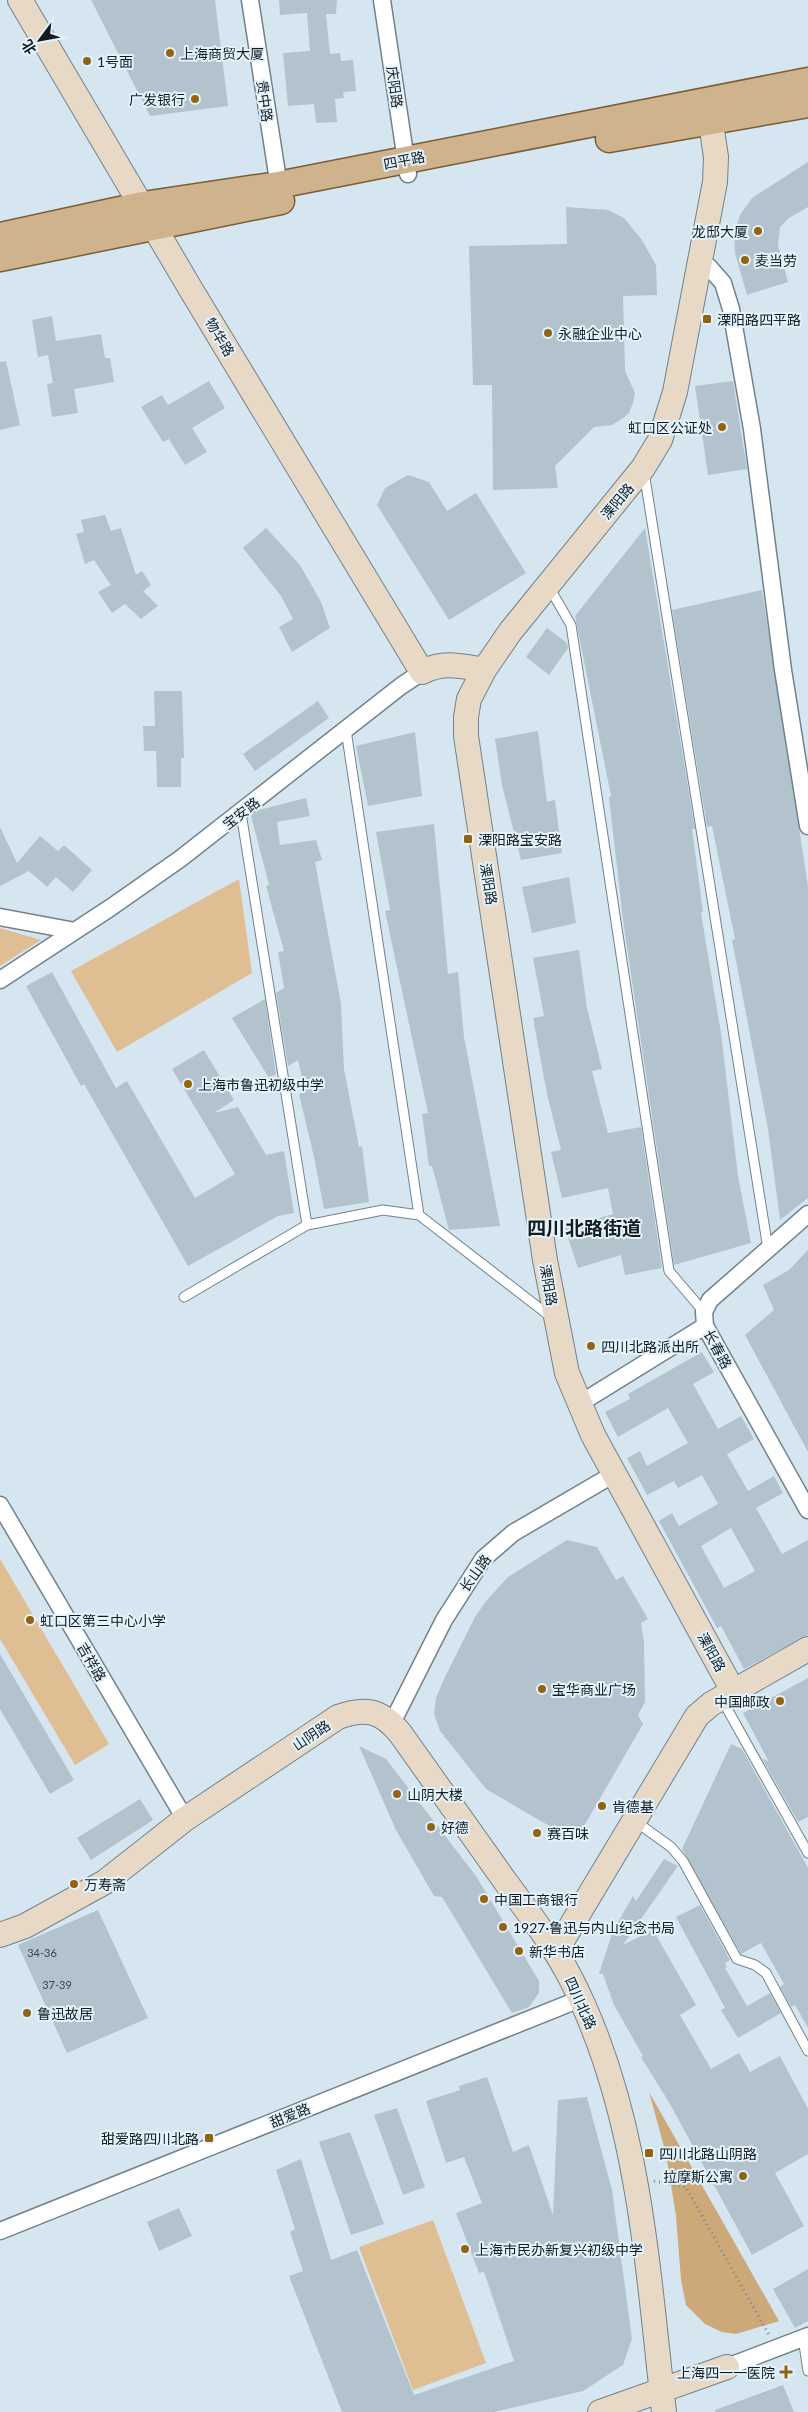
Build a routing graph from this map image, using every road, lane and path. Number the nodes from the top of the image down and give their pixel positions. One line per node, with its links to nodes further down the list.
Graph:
1 (20, 0): 9 (street, 物华路)
2 (250, 0): 8 (street, 贵中路)
3 (382, 0): 7 (street, 庆阳路)
4 (808, 81): 6 (main road, 四平路)
5 (808, 104): 6 (main road, 四平路)
6 (709, 112): 7 (main road, 四平路); 12 (street, 溧阳路)
7 (407, 167): 8 (main road, 四平路)
8 (280, 193): 9 (main road, 四平路)
9 (148, 216): 10 (main road, 四平路); 11 (main road, 四平路); 16 (street, 物华路)
10 (0, 236)
11 (0, 258)
12 (700, 262): 13 (street, 溧阳路); 19 (street)
13 (643, 468): 14 (street, 溧阳路); 26 (lane)
14 (547, 585): 15 (street, 溧阳路); 28 (lane)
15 (484, 670): 16 (street, 宝安路); 29 (street, 溧阳路)
16 (422, 672): 17 (street, 宝安路)
17 (346, 730): 18 (street, 宝安路); 24 (lane)
18 (241, 813): 21 (street, 宝安路); 25 (lane)
19 (808, 826)
20 (0, 917): 21 (street)
21 (75, 931): 22 (street, 宝安路)
22 (0, 980)
23 (808, 1214): 26 (street, 长春路)
24 (419, 1215): 25 (lane); 29 (lane)
25 (308, 1225): 27 (lane)
26 (768, 1249): 28 (street, 长春路)
27 (184, 1296)
28 (704, 1319): 30 (street); 33 (street, 长春路)
29 (556, 1320): 30 (street, 溧阳路)
30 (579, 1404): 31 (street, 溧阳路)
31 (614, 1474): 35 (street, 溧阳路); 36 (street, 长山路)
32 (0, 1505): 37 (street, 吉祥路)
33 (808, 1510)
34 (808, 1649): 35 (street)
35 (727, 1695): 38 (street); 39 (lane)
36 (392, 1723): 37 (street, 山阴路); 41 (street, 山阴路)
37 (185, 1819): 40 (street, 山阴路)
38 (635, 1821): 41 (street); 43 (lane)
39 (808, 1853)
40 (0, 1935)
41 (556, 1952): 42 (street, 四川北路)
42 (580, 1998): 44 (street, 四川北路); 45 (street, 甜爱路)
43 (808, 2051)
44 (634, 2179): 47 (path); 50 (street, 四川北路)
45 (0, 2231)
46 (806, 2337): 47 (street); 49 (lane)
47 (776, 2349): 48 (street)
48 (727, 2367): 50 (street)
49 (808, 2371)
50 (662, 2401): 51 (street)
51 (600, 2412)

